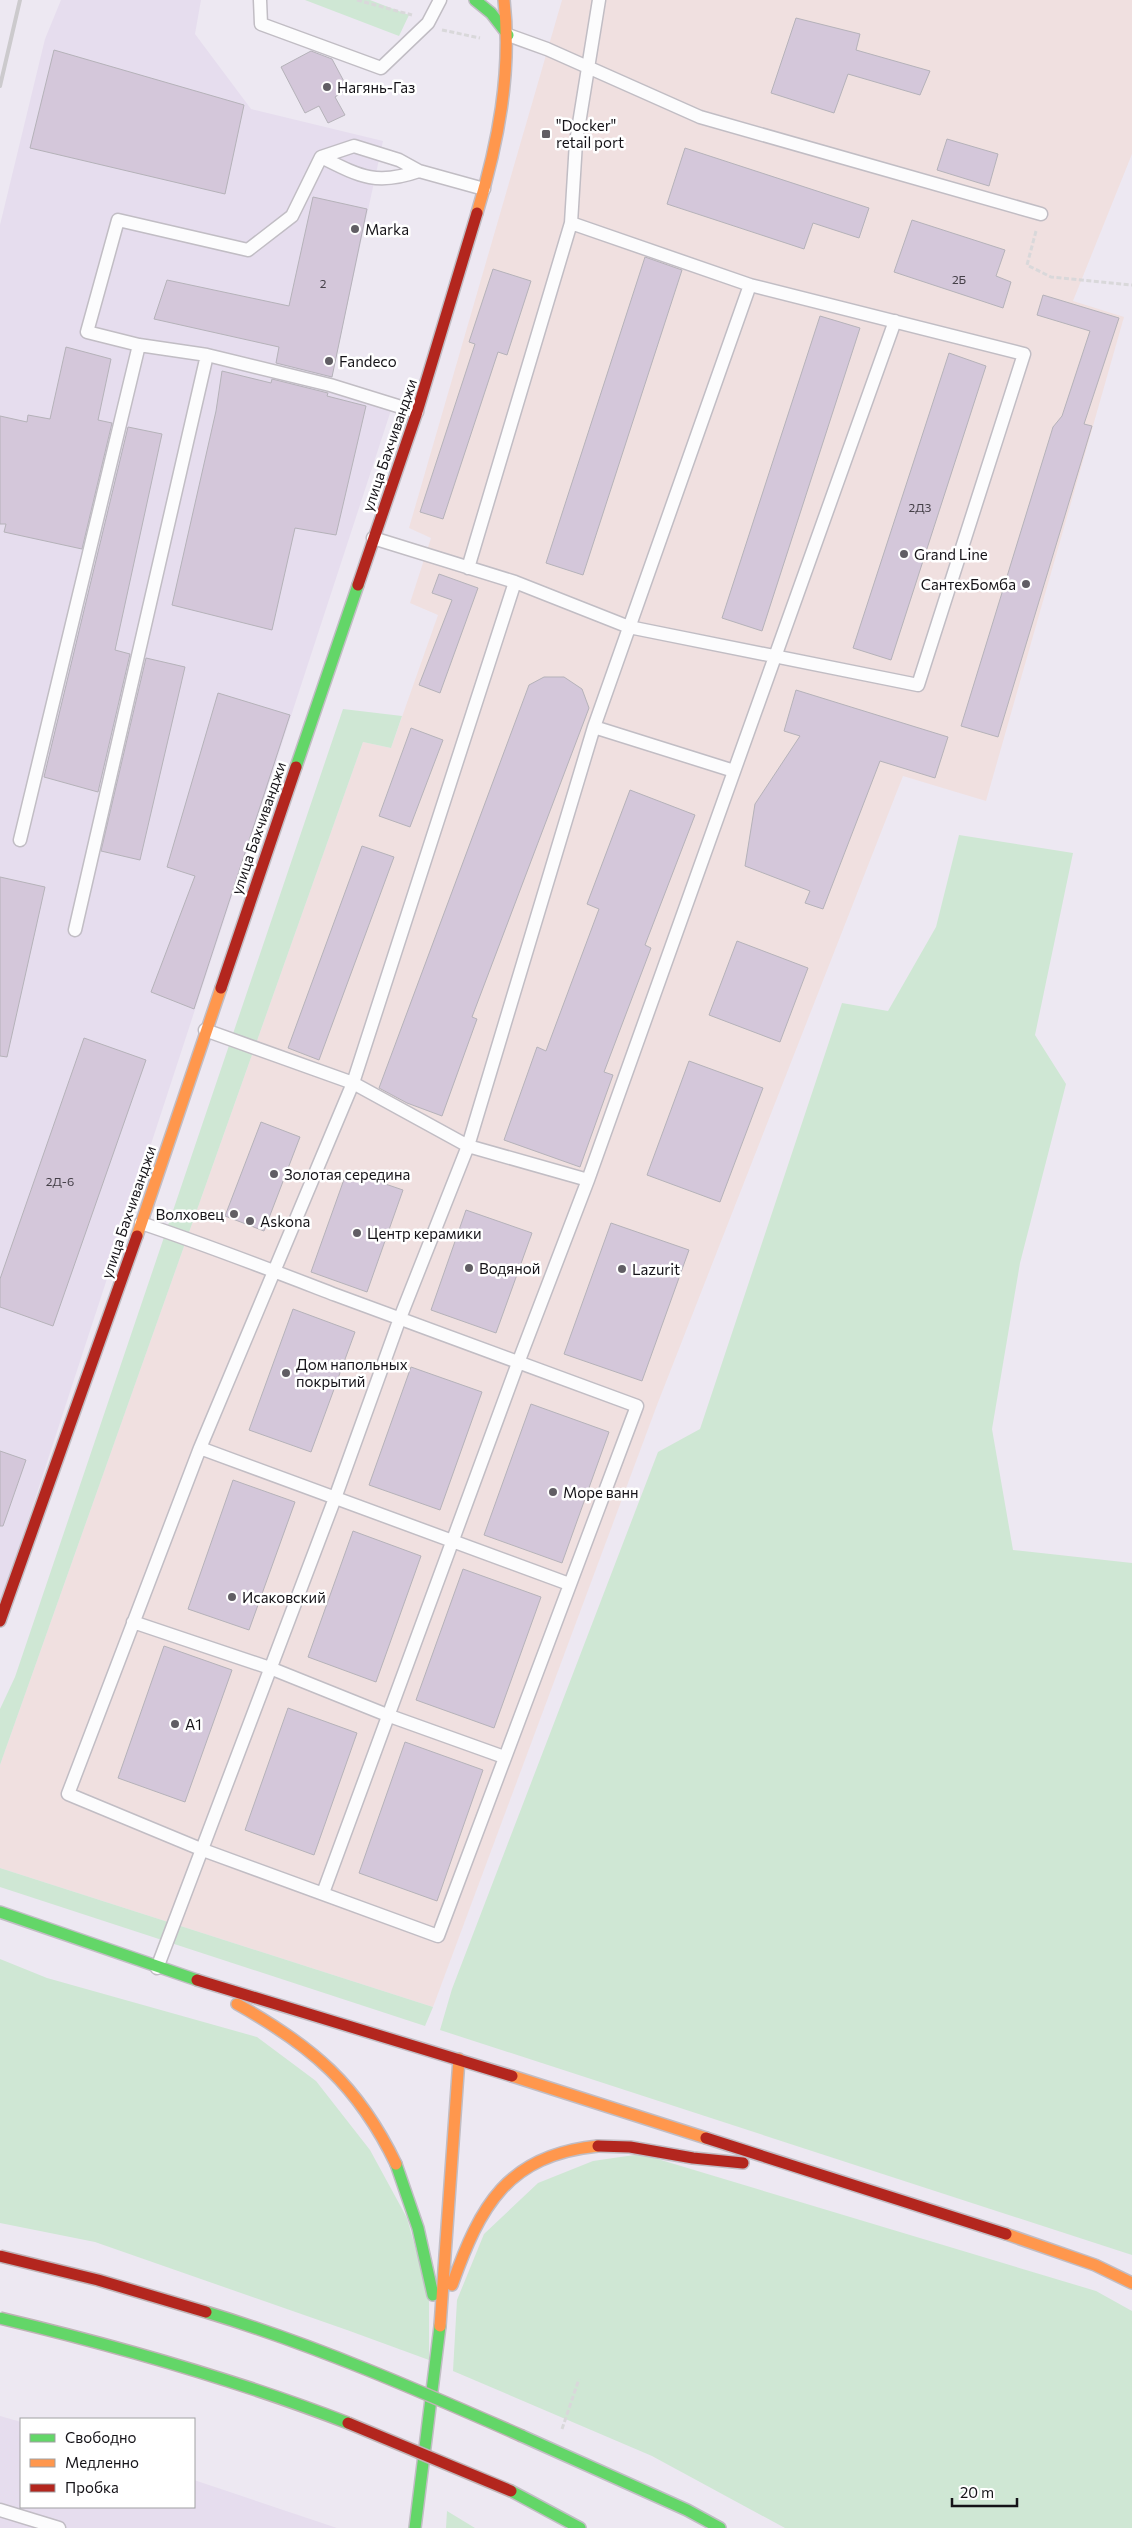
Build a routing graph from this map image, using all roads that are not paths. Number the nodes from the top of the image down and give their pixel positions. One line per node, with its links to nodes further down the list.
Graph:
1 (260, 0): 2 (lane)
2 (440, 0)
3 (475, 0): 6 (main road)
4 (504, 0): 6 (main road, улица Бахчиванджи)
5 (599, 0): 7 (lane)
6 (508, 35): 7 (lane); 10 (main road, улица Бахчиванджи)
7 (588, 66): 11 (lane); 12 (lane)
8 (321, 156): 9 (lane); 9 (lane); 15 (lane)
9 (419, 171): 10 (lane)
10 (484, 189): 17 (main road, улица Бахчиванджи)
11 (1041, 214)
12 (571, 224): 13 (lane); 19 (lane)
13 (750, 285): 14 (lane); 21 (lane)
14 (895, 321): 22 (lane); 22 (lane)
15 (139, 345): 16 (lane); 25 (lane)
16 (207, 355): 17 (lane); 26 (lane)
17 (417, 412): 18 (main road, улица Бахчиванджи)
18 (373, 538): 19 (lane); 27 (main road, улица Бахчиванджи)
19 (468, 568): 20 (lane)
20 (515, 582): 21 (lane); 28 (lane)
21 (629, 626): 22 (lane); 23 (lane)
22 (776, 656): 24 (lane)
23 (594, 727): 24 (lane); 29 (lane)
24 (734, 771): 30 (lane)
25 (20, 840)
26 (75, 930)
27 (205, 1030): 28 (lane); 31 (main road, улица Бахчиванджи)
28 (353, 1083): 29 (lane); 32 (lane)
29 (468, 1146): 30 (lane); 33 (lane)
30 (588, 1180): 34 (lane)
31 (141, 1223): 32 (lane); 39 (main road, улица Бахчиванджи)
32 (273, 1271): 33 (lane); 35 (lane)
33 (400, 1318): 34 (lane); 36 (lane)
34 (518, 1363): 37 (lane); 38 (lane)
35 (200, 1448): 36 (lane); 40 (lane)
36 (335, 1498): 37 (lane); 41 (lane)
37 (452, 1542): 38 (lane); 42 (lane)
38 (569, 1584): 43 (lane)
39 (0, 1622)
40 (133, 1622): 41 (lane); 44 (lane)
41 (270, 1668): 42 (lane); 44 (lane)
42 (387, 1716): 43 (lane); 45 (lane)
43 (504, 1758): 45 (lane)
44 (203, 1850): 45 (lane); 47 (lane)
45 (323, 1893)
46 (0, 1912): 47 (main road)
47 (157, 1968): 48 (main road)
48 (199, 1981): 49 (main road); 55 (main road)
49 (459, 2059): 50 (main road); 53 (main road)
50 (795, 2168): 52 (main road); 53 (main road)
51 (0, 2256): 57 (main road, bridge)
52 (1132, 2284)
53 (440, 2317): 55 (main road)
54 (0, 2318): 60 (main road, bridge)
55 (439, 2335): 59 (main road)
56 (0, 2510): 58 (lane)
57 (687, 2510): 61 (main road); 62 (main road)
58 (59, 2528)
59 (415, 2528)
60 (580, 2528)
61 (720, 2528)
62 (733, 2528)

